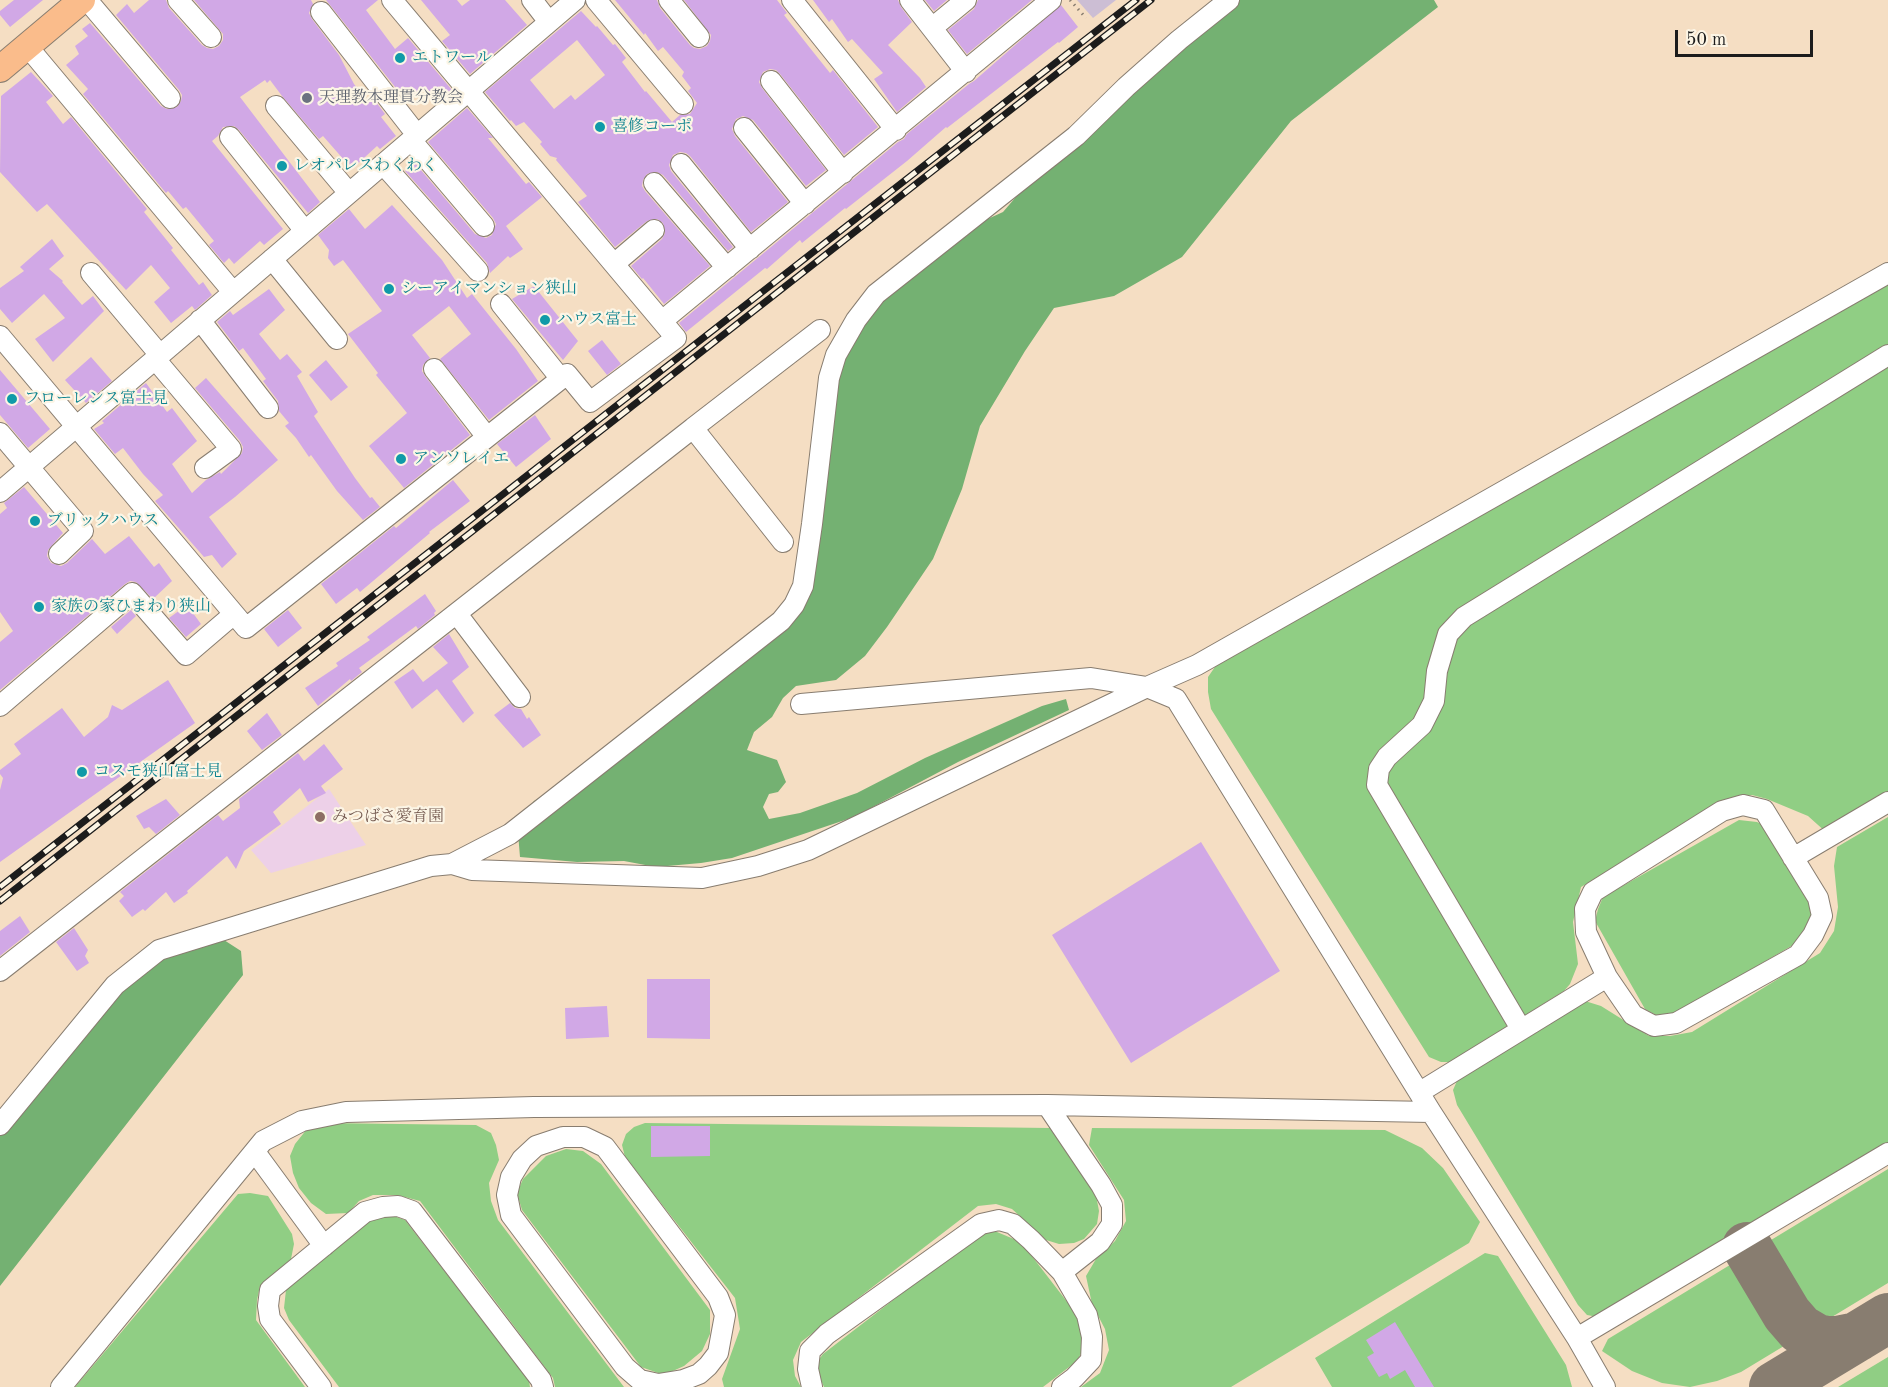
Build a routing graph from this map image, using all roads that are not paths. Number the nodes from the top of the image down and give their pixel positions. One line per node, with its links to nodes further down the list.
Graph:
1 (178, 0): 16 (street)
2 (392, 0): 22 (street)
3 (532, 0): 14 (street)
4 (574, 0): 14 (street)
5 (596, 0): 24 (street)
6 (669, 0): 17 (street)
7 (792, 0): 27 (street)
8 (910, 0): 15 (street)
9 (966, 0): 15 (street)
10 (1051, 0): 20 (street)
11 (1229, 0): 75 (street)
12 (73, 3): 18 (main road); 23 (street)
13 (321, 12): 29 (street)
14 (549, 22): 22 (street)
15 (932, 28): 20 (street)
16 (211, 37)
17 (699, 37)
18 (27, 46): 19 (main road); 46 (street)
19 (0, 69)
20 (966, 72): 27 (street)
21 (771, 81): 32 (street)
22 (468, 91): 29 (street); 41 (street)
23 (170, 98)
24 (683, 104)
25 (276, 106): 34 (street)
26 (744, 128): 35 (street)
27 (896, 130): 32 (street)
28 (230, 137): 38 (street)
29 (414, 137): 30 (street); 36 (street)
30 (383, 164): 34 (street); 43 (street)
31 (681, 164): 39 (street)
32 (843, 173): 35 (street)
33 (654, 183): 42 (street)
34 (349, 193): 38 (street)
35 (805, 204): 39 (street)
36 (484, 226)
37 (654, 230): 41 (street)
38 (304, 231): 40 (street)
39 (750, 249): 42 (street)
40 (272, 259): 46 (street); 52 (street)
41 (614, 264): 49 (street)
42 (727, 268): 49 (street)
43 (478, 272)
44 (91, 273): 54 (street)
45 (1888, 273): 69 (street)
46 (233, 292): 48 (street)
47 (501, 304): 56 (street)
48 (201, 320): 54 (street); 57 (street)
49 (662, 321): 56 (street)
50 (820, 330): 59 (street)
51 (0, 336): 58 (street)
52 (337, 339)
53 (1888, 355): 78 (street)
54 (158, 357): 58 (street); 63 (street)
55 (434, 369): 61 (street)
56 (561, 379): 61 (street)
57 (268, 408)
58 (76, 426): 62 (street); 67 (street)
59 (693, 428): 65 (street); 68 (street)
60 (0, 433): 62 (street)
61 (488, 437): 67 (street)
62 (29, 467): 64 (street); 66 (street)
63 (205, 468)
64 (0, 492)
65 (783, 542)
66 (59, 554)
67 (234, 614): 72 (street)
68 (457, 614): 70 (street); 76 (street)
69 (1148, 687): 71 (street); 75 (street); 79 (street)
70 (520, 697)
71 (801, 704)
72 (0, 706)
73 (1888, 802): 74 (street)
74 (1793, 858): 77 (street); 77 (street)
75 (452, 864): 83 (street)
76 (0, 972)
77 (1607, 976): 78 (street)
78 (1521, 1029): 79 (street)
79 (1420, 1092): 82 (street)
80 (1047, 1105): 81 (street); 82 (street); 88 (street)
81 (534, 1107): 84 (street); 85 (street)
82 (1431, 1112): 89 (street)
83 (0, 1125)
84 (563, 1137): 90 (street); 90 (street)
85 (255, 1152): 87 (street); 91 (street)
86 (1888, 1153): 89 (street)
87 (324, 1246): 92 (street); 93 (street)
88 (1062, 1272): 94 (street); 95 (street)
89 (1576, 1338): 96 (street)
90 (704, 1380)
91 (61, 1387)
92 (321, 1387)
93 (543, 1387)
94 (812, 1387)
95 (1062, 1387)
96 (1605, 1387)

